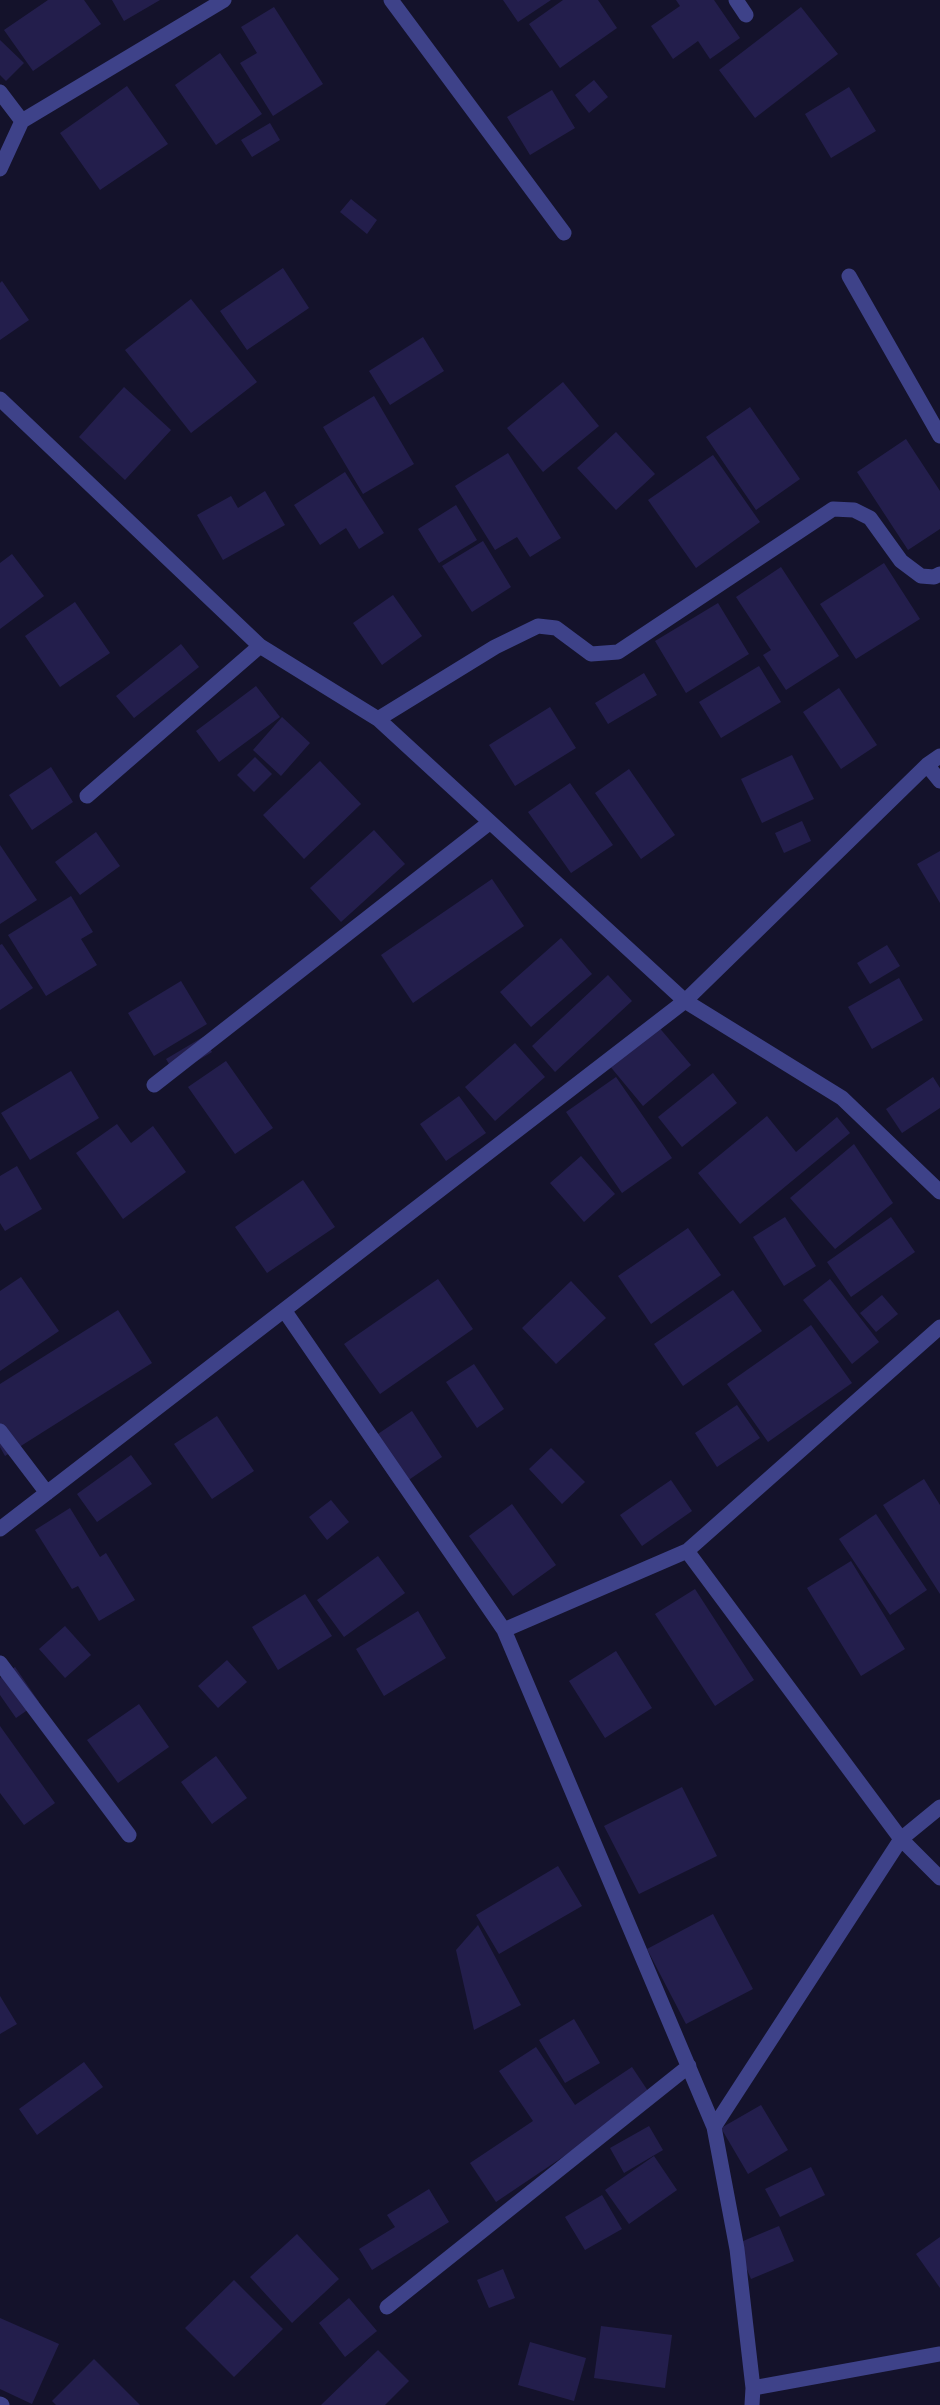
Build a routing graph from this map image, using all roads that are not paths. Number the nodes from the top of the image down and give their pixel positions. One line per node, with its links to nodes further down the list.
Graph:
1 (224, 0): 6 (street)
2 (391, 0): 8 (street)
3 (736, 0): 4 (street)
4 (746, 15)
5 (0, 92): 6 (street)
6 (22, 121): 7 (street)
7 (0, 168)
8 (564, 233)
9 (849, 276): 11 (street)
10 (0, 399): 13 (street)
11 (940, 436)
12 (940, 574): 14 (street)
13 (260, 646): 14 (street); 18 (street)
14 (378, 719): 19 (street)
15 (940, 756): 16 (street)
16 (927, 764): 17 (street); 20 (street)
17 (940, 781)
18 (87, 796)
19 (489, 823): 20 (street); 21 (street)
20 (685, 1001): 22 (street); 23 (street)
21 (154, 1085)
22 (940, 1192)
23 (284, 1310): 26 (street); 29 (street)
24 (940, 1327): 28 (street)
25 (0, 1431): 26 (street)
26 (47, 1493): 27 (street)
27 (0, 1529)
28 (687, 1551): 29 (street); 33 (street)
29 (504, 1630): 35 (street)
30 (0, 1663): 32 (street)
31 (940, 1807): 33 (street)
32 (129, 1835)
33 (901, 1839): 34 (street); 36 (street)
34 (940, 1878)
35 (689, 2066): 36 (street); 37 (street)
36 (714, 2127): 39 (street)
37 (387, 2307)
38 (940, 2354): 39 (street)
39 (753, 2388): 40 (street)
40 (752, 2405)

